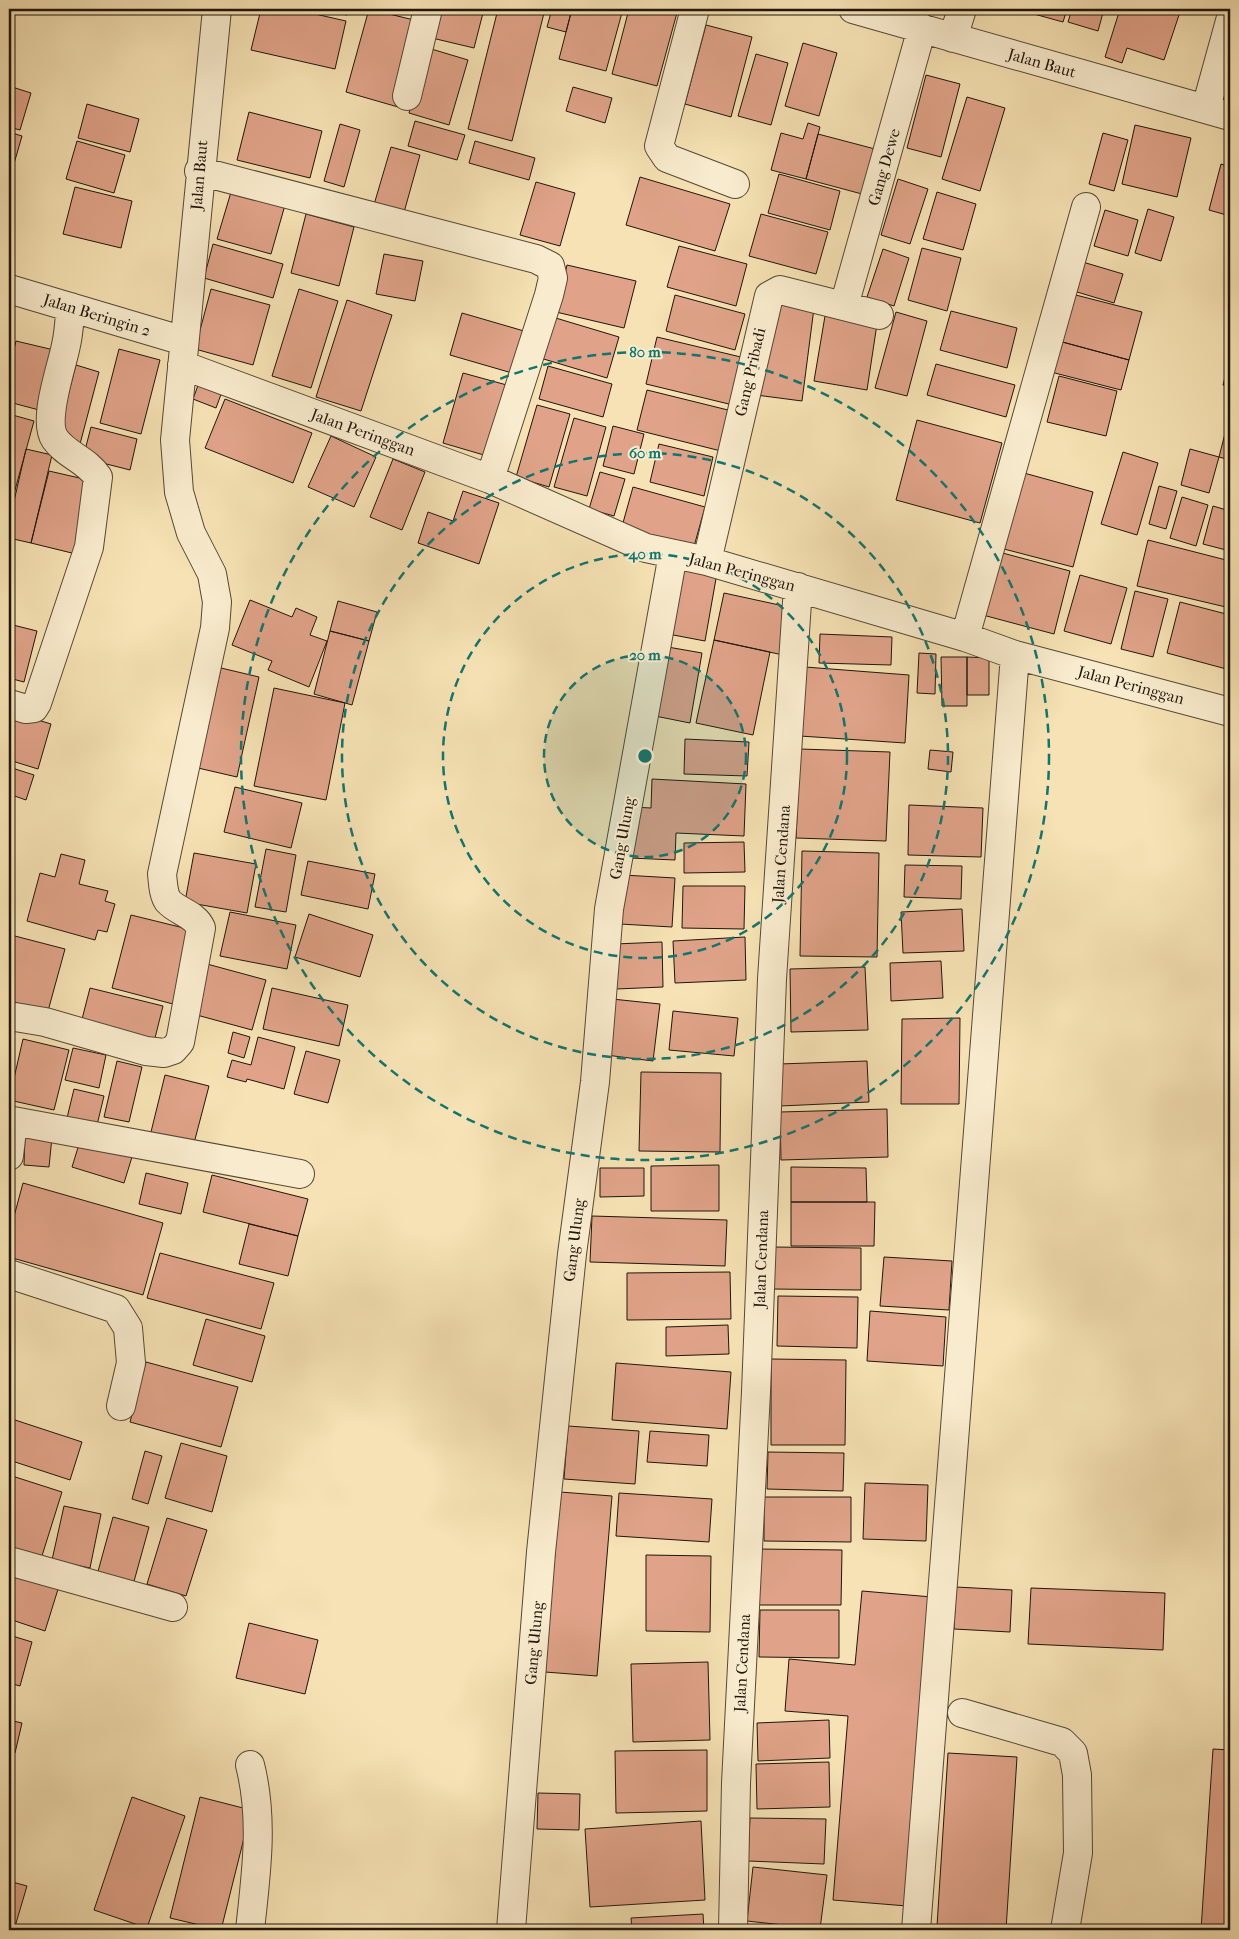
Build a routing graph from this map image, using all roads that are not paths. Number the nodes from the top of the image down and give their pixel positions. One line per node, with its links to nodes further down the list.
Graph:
1 (217, 9): 11 (street, Jalan Baut)
2 (428, 9): 9 (street)
3 (695, 9): 12 (street)
4 (853, 9): 7 (street, Jalan Baut)
5 (962, 9): 8 (street)
6 (1230, 21): 10 (street)
7 (922, 28): 8 (street, Jalan Baut); 15 (street, Gang Dewe)
8 (953, 38): 10 (street, Jalan Baut)
9 (407, 96)
10 (1218, 112)
11 (200, 171): 18 (street, Jalan Baut); 19 (street)
12 (735, 184)
13 (1086, 207): 23 (street)
14 (9, 289): 16 (street, Jalan Beringin 2)
15 (844, 306): 17 (street, Gang Pribadi); 21 (street, Gang Pribadi)
16 (71, 307): 18 (street, Jalan Beringin 2); 25 (street)
17 (879, 315)
18 (183, 353): 19 (street, Jalan Peringgan); 27 (street, Jalan Baut)
19 (490, 479): 20 (street, Jalan Peringgan)
20 (673, 554): 21 (street, Jalan Peringgan); 38 (street, Gang Ulung)
21 (707, 561): 22 (street, Jalan Peringgan)
22 (798, 587): 23 (street, Jalan Peringgan); 39 (street, Jalan Cendana)
23 (965, 637): 24 (street, Jalan Peringgan)
24 (1016, 655): 26 (street, Jalan Peringgan); 40 (street)
25 (9, 704)
26 (1230, 712)
27 (9, 1016)
28 (11, 1120): 29 (street); 30 (street)
29 (9, 1156)
30 (300, 1174)
31 (9, 1274): 32 (street)
32 (121, 1406)
33 (9, 1561): 34 (street)
34 (173, 1607)
35 (962, 1713): 41 (street)
36 (250, 1765): 37 (street)
37 (250, 1930)
38 (511, 1930)
39 (733, 1930)
40 (916, 1930)
41 (1065, 1930)

